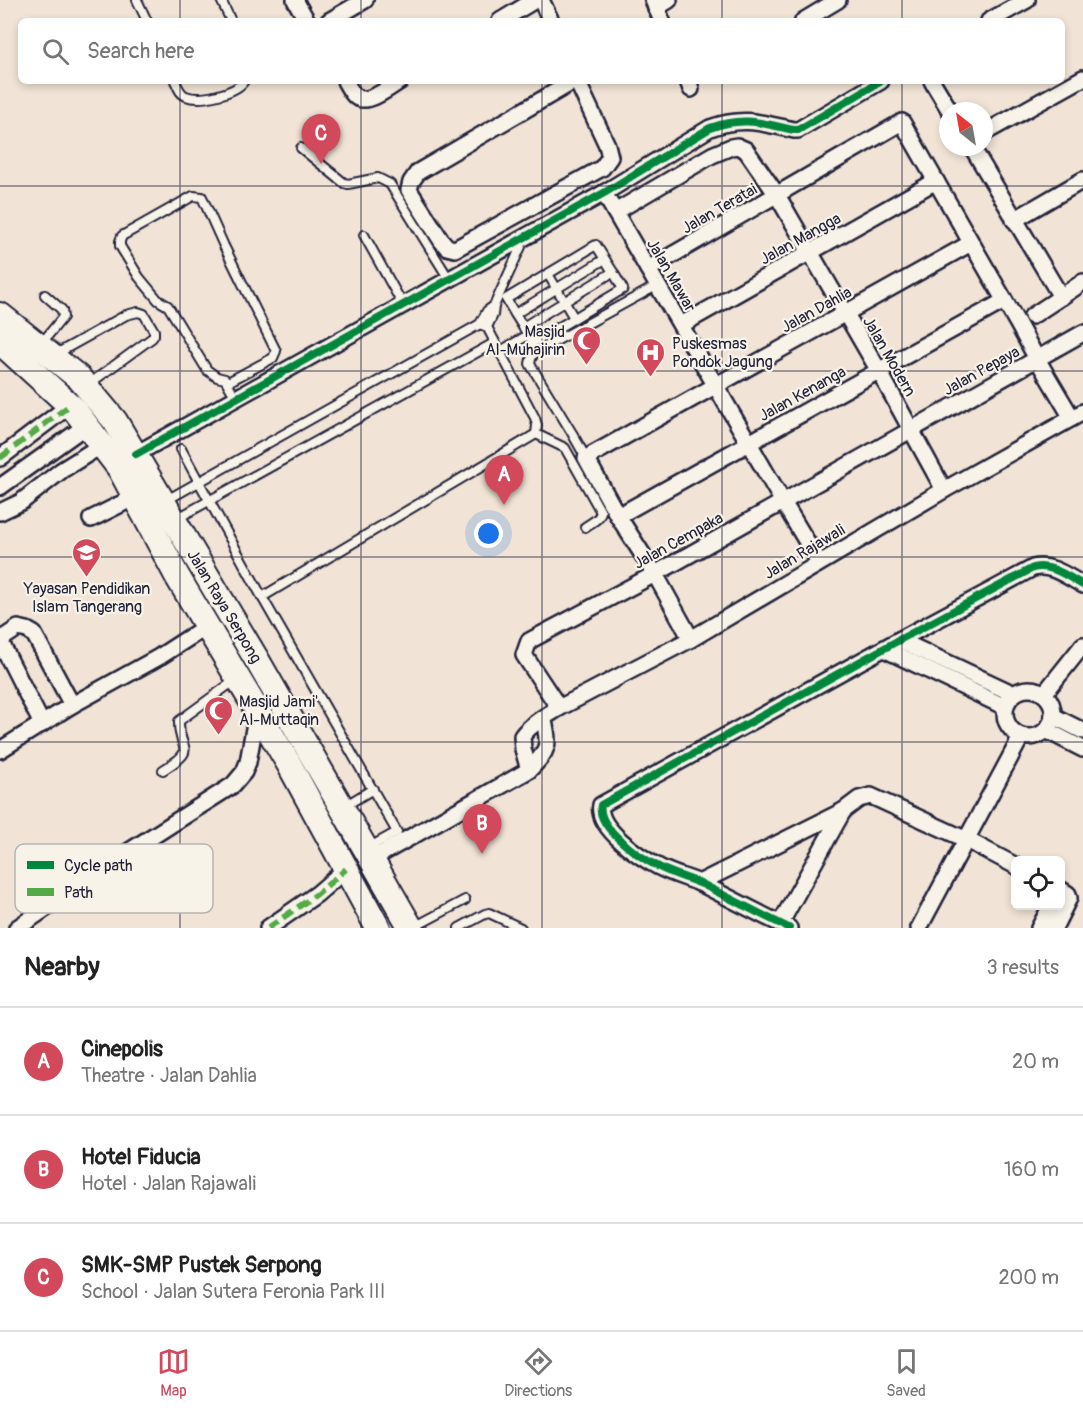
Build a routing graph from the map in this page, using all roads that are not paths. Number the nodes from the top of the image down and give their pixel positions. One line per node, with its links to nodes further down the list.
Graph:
1 (137, 0): 9 (lane)
2 (221, 0): 10 (lane)
3 (295, 0): 11 (street)
4 (365, 0): 12 (street)
5 (535, 0): 13 (street)
6 (541, 0): 14 (street)
7 (838, 0): 15 (street)
8 (1027, 0): 16 (street)
9 (146, 18)
10 (230, 18)
11 (305, 18)
12 (334, 18)
13 (505, 18)
14 (549, 18)
15 (808, 18)
16 (994, 18)
17 (1083, 78): 27 (street)
18 (176, 84): 19 (lane)
19 (242, 84)
20 (347, 84): 21 (street)
21 (395, 84)
22 (571, 84): 23 (street)
23 (577, 84)
24 (876, 84): 32 (street)
25 (934, 84): 26 (street)
26 (945, 102)
27 (993, 128)
28 (300, 148): 44 (lane)
29 (977, 156): 35 (street)
30 (1083, 180): 35 (street)
31 (936, 181): 33 (street, Jalan Teratai); 38 (street); 39 (street, Jalan Mangga)
32 (604, 193): 34 (street, Jalan Mawar); 37 (street)
33 (777, 195): 34 (street, Jalan Modern); 39 (street, Jalan Modern); 41 (street, Jalan Teratai)
34 (615, 212): 41 (street, Jalan Mawar)
35 (1014, 219): 49 (street)
36 (364, 235): 52 (lane)
37 (526, 236): 44 (street); 58 (lane)
38 (971, 243): 50 (street); 53 (street, Jalan Dahlia)
39 (810, 252): 53 (street, Jalan Modern); 59 (street, Jalan Mangga)
40 (605, 259): 42 (lane); 43 (lane); 47 (lane)
41 (648, 270): 46 (street, Jalan Mawar)
42 (613, 272): 51 (lane); 57 (lane)
43 (548, 274): 47 (lane); 54 (lane)
44 (449, 279): 52 (street)
45 (1083, 282): 49 (street)
46 (658, 285): 59 (street, Jalan Mawar); 83 (lane)
47 (557, 289): 51 (lane); 54 (lane)
48 (45, 295): 65 (lane)
49 (1061, 297): 56 (street)
50 (1004, 301): 67 (street); 68 (street, Jalan Kenanga)
51 (564, 302): 57 (lane); 60 (lane)
52 (403, 304): 72 (street)
53 (845, 313): 68 (street, Jalan Modern); 71 (street, Jalan Dahlia)
54 (515, 314): 60 (lane)
55 (0, 315): 65 (main road, Jalan Raya Serpong)
56 (1032, 316)
57 (574, 318): 62 (lane)
58 (483, 325): 64 (lane); 84 (lane)
59 (681, 325): 71 (street, Jalan Mawar)
60 (523, 327): 62 (lane)
61 (1083, 333): 67 (street, Jalan Pepaya)
62 (528, 335): 66 (lane)
63 (0, 342): 73 (main road, Jalan Raya Serpong)
64 (494, 344): 66 (lane); 88 (lane)
65 (46, 351): 70 (main road, Jalan Raya Serpong); 70 (lane)
66 (499, 352): 77 (lane)
67 (1037, 359): 74 (street); 76 (street, Jalan Pepaya)
68 (879, 371): 76 (street, Jalan Modern); 78 (street, Jalan Kenanga)
69 (228, 382): 69 (lane); 72 (lane)
70 (87, 386): 81 (main road, Jalan Raya Serpong)
71 (715, 386): 78 (street, Jalan Mawar); 83 (street, Jalan Dahlia)
72 (236, 398): 81 (street)
73 (70, 405): 75 (main road, Jalan Raya Serpong); 82 (street)
74 (1078, 416): 86 (street, Jalan Rajawali)
75 (87, 425): 79 (main road, Jalan Raya Serpong); 85 (street)
76 (912, 430): 86 (street, Jalan Modern); 89 (street, Jalan Cempaka)
77 (536, 434): 94 (lane); 99 (lane)
78 (749, 443): 89 (street, Jalan Mawar); 91 (street, Jalan Kenanga)
79 (102, 445): 87 (main road, Jalan Raya Serpong); 90 (street)
80 (181, 449): 84 (lane)
81 (136, 454): 93 (main road, Jalan Raya Serpong)
82 (0, 458)
83 (586, 458): 91 (street)
84 (200, 483): 88 (lane); 93 (lane)
85 (0, 487)
86 (944, 490): 96 (street, Jalan Rajawali)
87 (135, 497): 92 (street); 95 (main road, Jalan Raya Serpong)
88 (210, 501): 93 (lane); 99 (lane)
89 (783, 502): 96 (street, Jalan Mawar); 97 (street, Jalan Cempaka)
90 (0, 512)
91 (618, 516): 97 (street)
92 (91, 519)
93 (175, 521): 95 (main road); 123 (main road, Jalan Raya Serpong)
94 (585, 527)
95 (164, 552): 100 (main road, Jalan Raya Serpong)
96 (819, 562): 101 (street, Jalan Rajawali)
97 (655, 574): 101 (street); 110 (street, Jalan Cempaka)
98 (1083, 585): 102 (street)
99 (262, 597): 122 (lane)
100 (207, 626): 106 (main road, Jalan Raya Serpong); 109 (street)
101 (691, 639): 110 (street, Jalan Rajawali)
102 (899, 640): 105 (street); 108 (street)
103 (0, 641): 109 (street); 114 (street)
104 (1083, 645): 107 (street)
105 (884, 649): 108 (street); 130 (street)
106 (238, 678): 111 (main road, Jalan Raya Serpong); 120 (lane)
107 (1044, 694): 108 (street); 112 (street)
108 (1010, 700): 117 (street)
109 (72, 705): 114 (street)
110 (559, 708): 113 (street, Jalan Rajawali)
111 (257, 712): 126 (street); 129 (main road, Jalan Raya Serpong)
112 (1053, 716): 115 (street); 116 (street)
113 (543, 718): 121 (street); 121 (street, Jalan Rajawali)
114 (42, 724): 119 (street)
115 (1046, 730): 117 (street); 118 (street)
116 (1083, 731)
117 (1021, 737): 125 (street)
118 (1083, 749)
119 (0, 750)
120 (163, 770)
121 (529, 770): 127 (street)
122 (373, 789): 123 (lane); 127 (lane)
123 (342, 808): 127 (main road, Jalan Raya Serpong)
124 (843, 811): 125 (street); 130 (street); 137 (street)
125 (967, 840): 128 (street); 144 (street)
126 (140, 844)
127 (369, 854): 141 (main road, Jalan Raya Serpong)
128 (1011, 863)
129 (346, 869): 139 (street); 140 (main road, Jalan Raya Serpong)
130 (699, 883): 137 (street)
131 (1065, 892): 133 (street)
132 (465, 900): 141 (lane)
133 (1065, 907)
134 (1049, 910): 145 (street)
135 (1064, 910): 146 (street)
136 (40, 922): 138 (street)
137 (784, 926)
138 (17, 928)
139 (268, 928)
140 (378, 928)
141 (412, 928)
142 (459, 928): 143 (lane)
143 (520, 928)
144 (919, 928)
145 (1039, 928)
146 (1054, 928)

